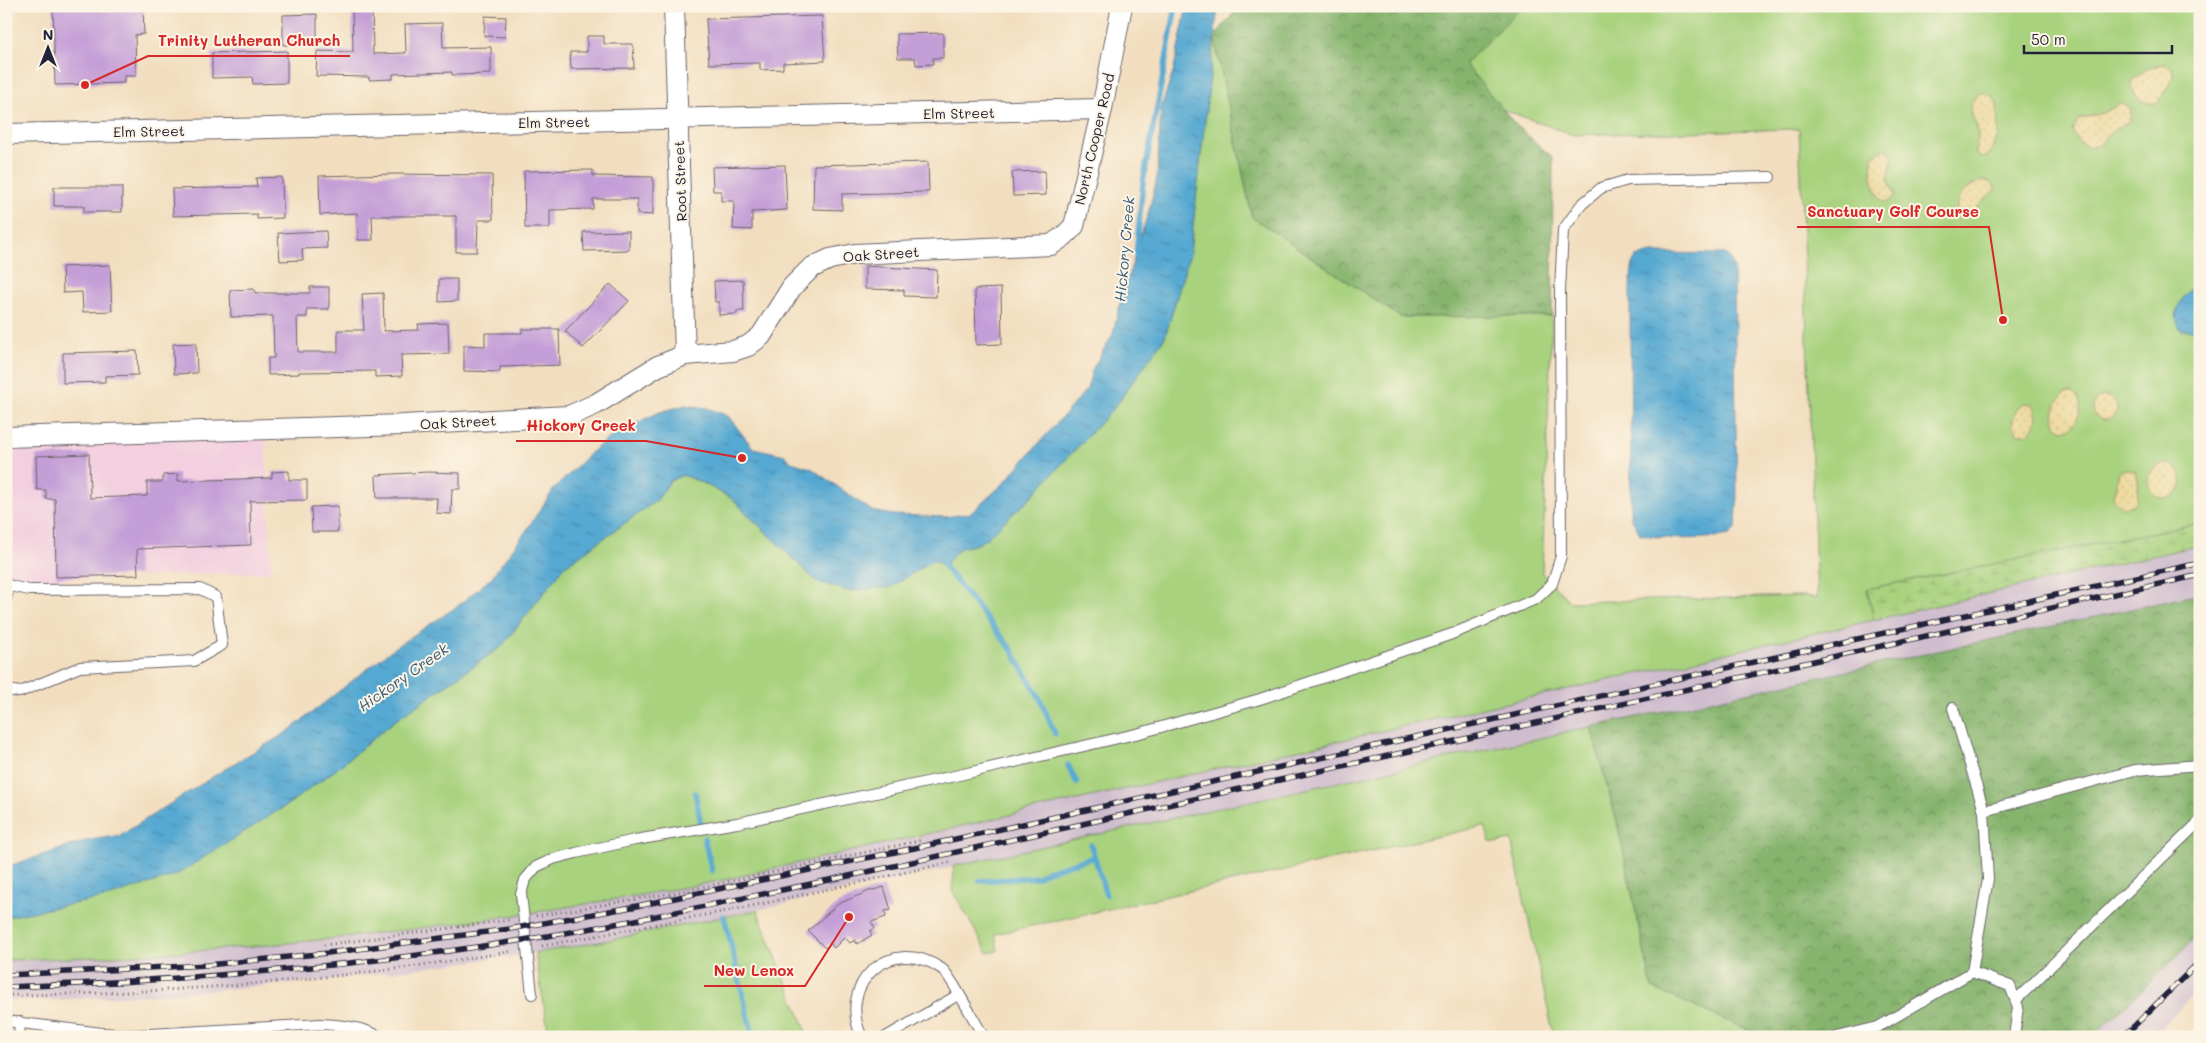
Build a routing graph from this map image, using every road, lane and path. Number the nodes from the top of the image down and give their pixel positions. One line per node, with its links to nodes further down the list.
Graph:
1 (674, 6): 4 (street, Root Street)
2 (1122, 6): 3 (street, North Cooper Road)
3 (1102, 109): 4 (street, Elm Street); 7 (street, North Cooper Road)
4 (679, 119): 5 (street, Elm Street); 8 (street, Root Street)
5 (6, 134)
6 (1770, 177): 19 (lane)
7 (1034, 246): 8 (street, Oak Street)
8 (686, 355): 9 (street, Oak Street)
9 (6, 437)
10 (8, 585): 11 (lane); 12 (lane)
11 (6, 600)
12 (6, 690)
13 (1953, 708): 15 (lane)
14 (2200, 765): 15 (lane)
15 (1984, 811): 22 (lane)
16 (2200, 820): 26 (lane)
17 (923, 840): 19 (path)
18 (952, 862): 21 (path)
19 (523, 918): 20 (path); 21 (lane)
20 (324, 945)
21 (526, 948): 23 (lane); 24 (path)
22 (1972, 972): 26 (lane); 34 (lane)
23 (532, 994)
24 (6, 995)
25 (958, 995): 31 (lane); 32 (lane); 33 (lane)
26 (2016, 1000): 35 (lane)
27 (6, 1021): 28 (lane)
28 (20, 1022): 29 (lane); 30 (lane)
29 (19, 1037)
30 (381, 1037)
31 (862, 1037)
32 (886, 1037)
33 (984, 1037)
34 (1836, 1037)
35 (2014, 1037)

